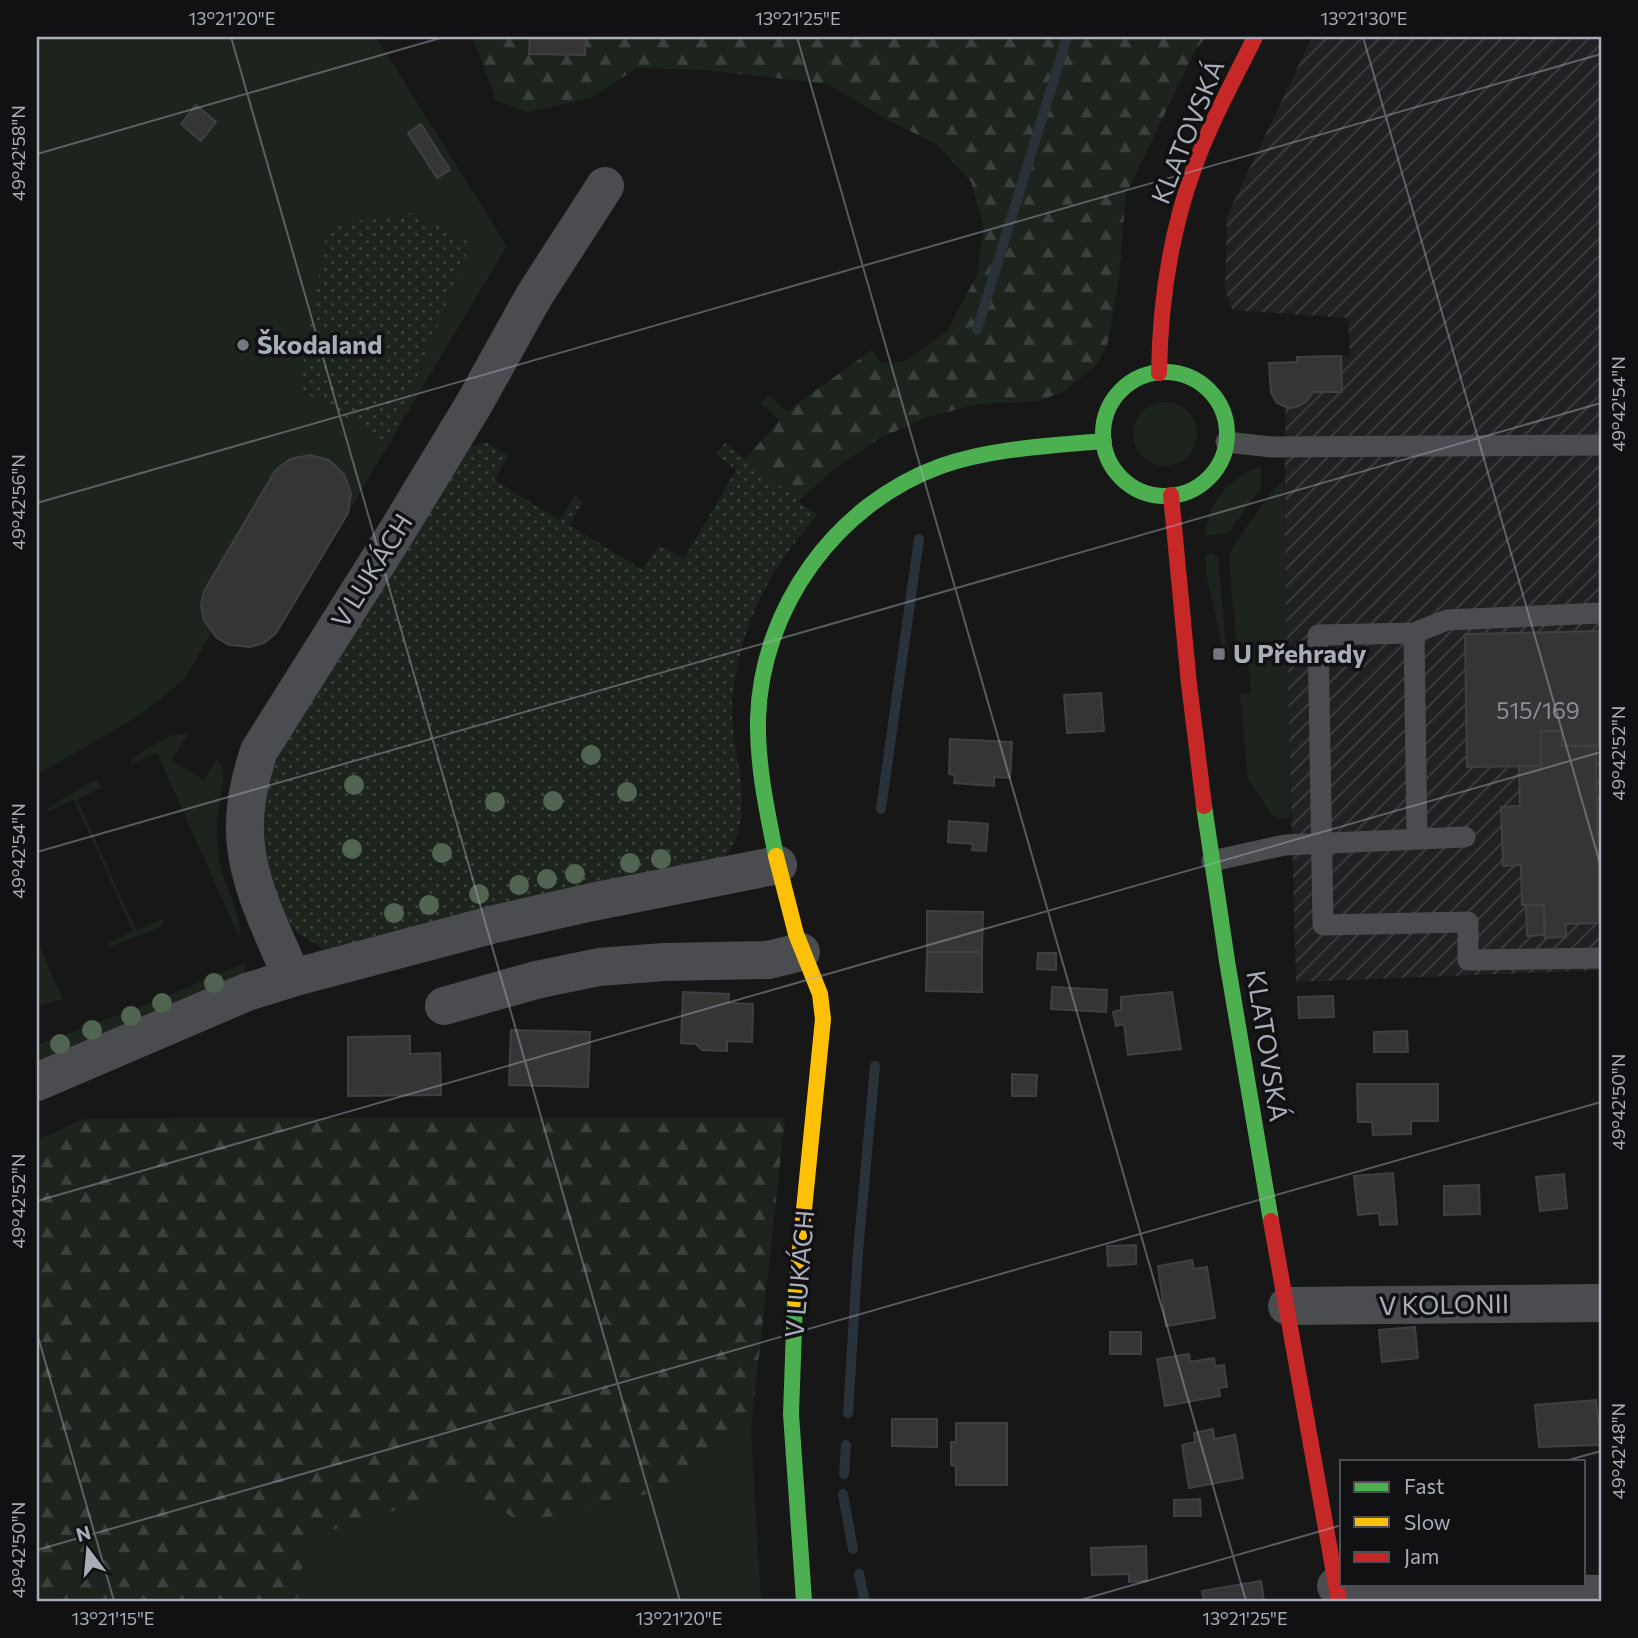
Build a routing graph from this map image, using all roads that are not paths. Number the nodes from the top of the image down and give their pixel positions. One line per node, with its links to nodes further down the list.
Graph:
1 (1255, 37): 3 (main road, KLATOVSKÁ)
2 (604, 186): 17 (street, V LUKÁCH)
3 (1159, 373): 4 (main road); 5 (main road)
4 (1104, 441): 7 (main road); 14 (main road, V LUKÁCH)
5 (1226, 442): 6 (lane); 7 (main road)
6 (1601, 445)
7 (1171, 495): 13 (main road, KLATOVSKÁ)
8 (1601, 613): 9 (lane)
9 (1414, 633): 11 (lane); 12 (lane)
10 (1465, 837): 11 (lane)
11 (1417, 839): 12 (lane)
12 (1321, 842): 13 (lane); 16 (lane)
13 (1212, 861): 21 (main road, KLATOVSKÁ)
14 (778, 865): 15 (main road, V LUKÁCH); 17 (street)
15 (802, 952): 18 (street); 24 (main road, V LUKÁCH)
16 (1601, 958)
17 (292, 978): 19 (street)
18 (444, 1006)
19 (37, 1082)
20 (1601, 1303): 21 (street, V KOLONII)
21 (1287, 1306): 22 (main road, KLATOVSKÁ)
22 (1337, 1593): 23 (street)
23 (1601, 1594)
24 (804, 1601)

